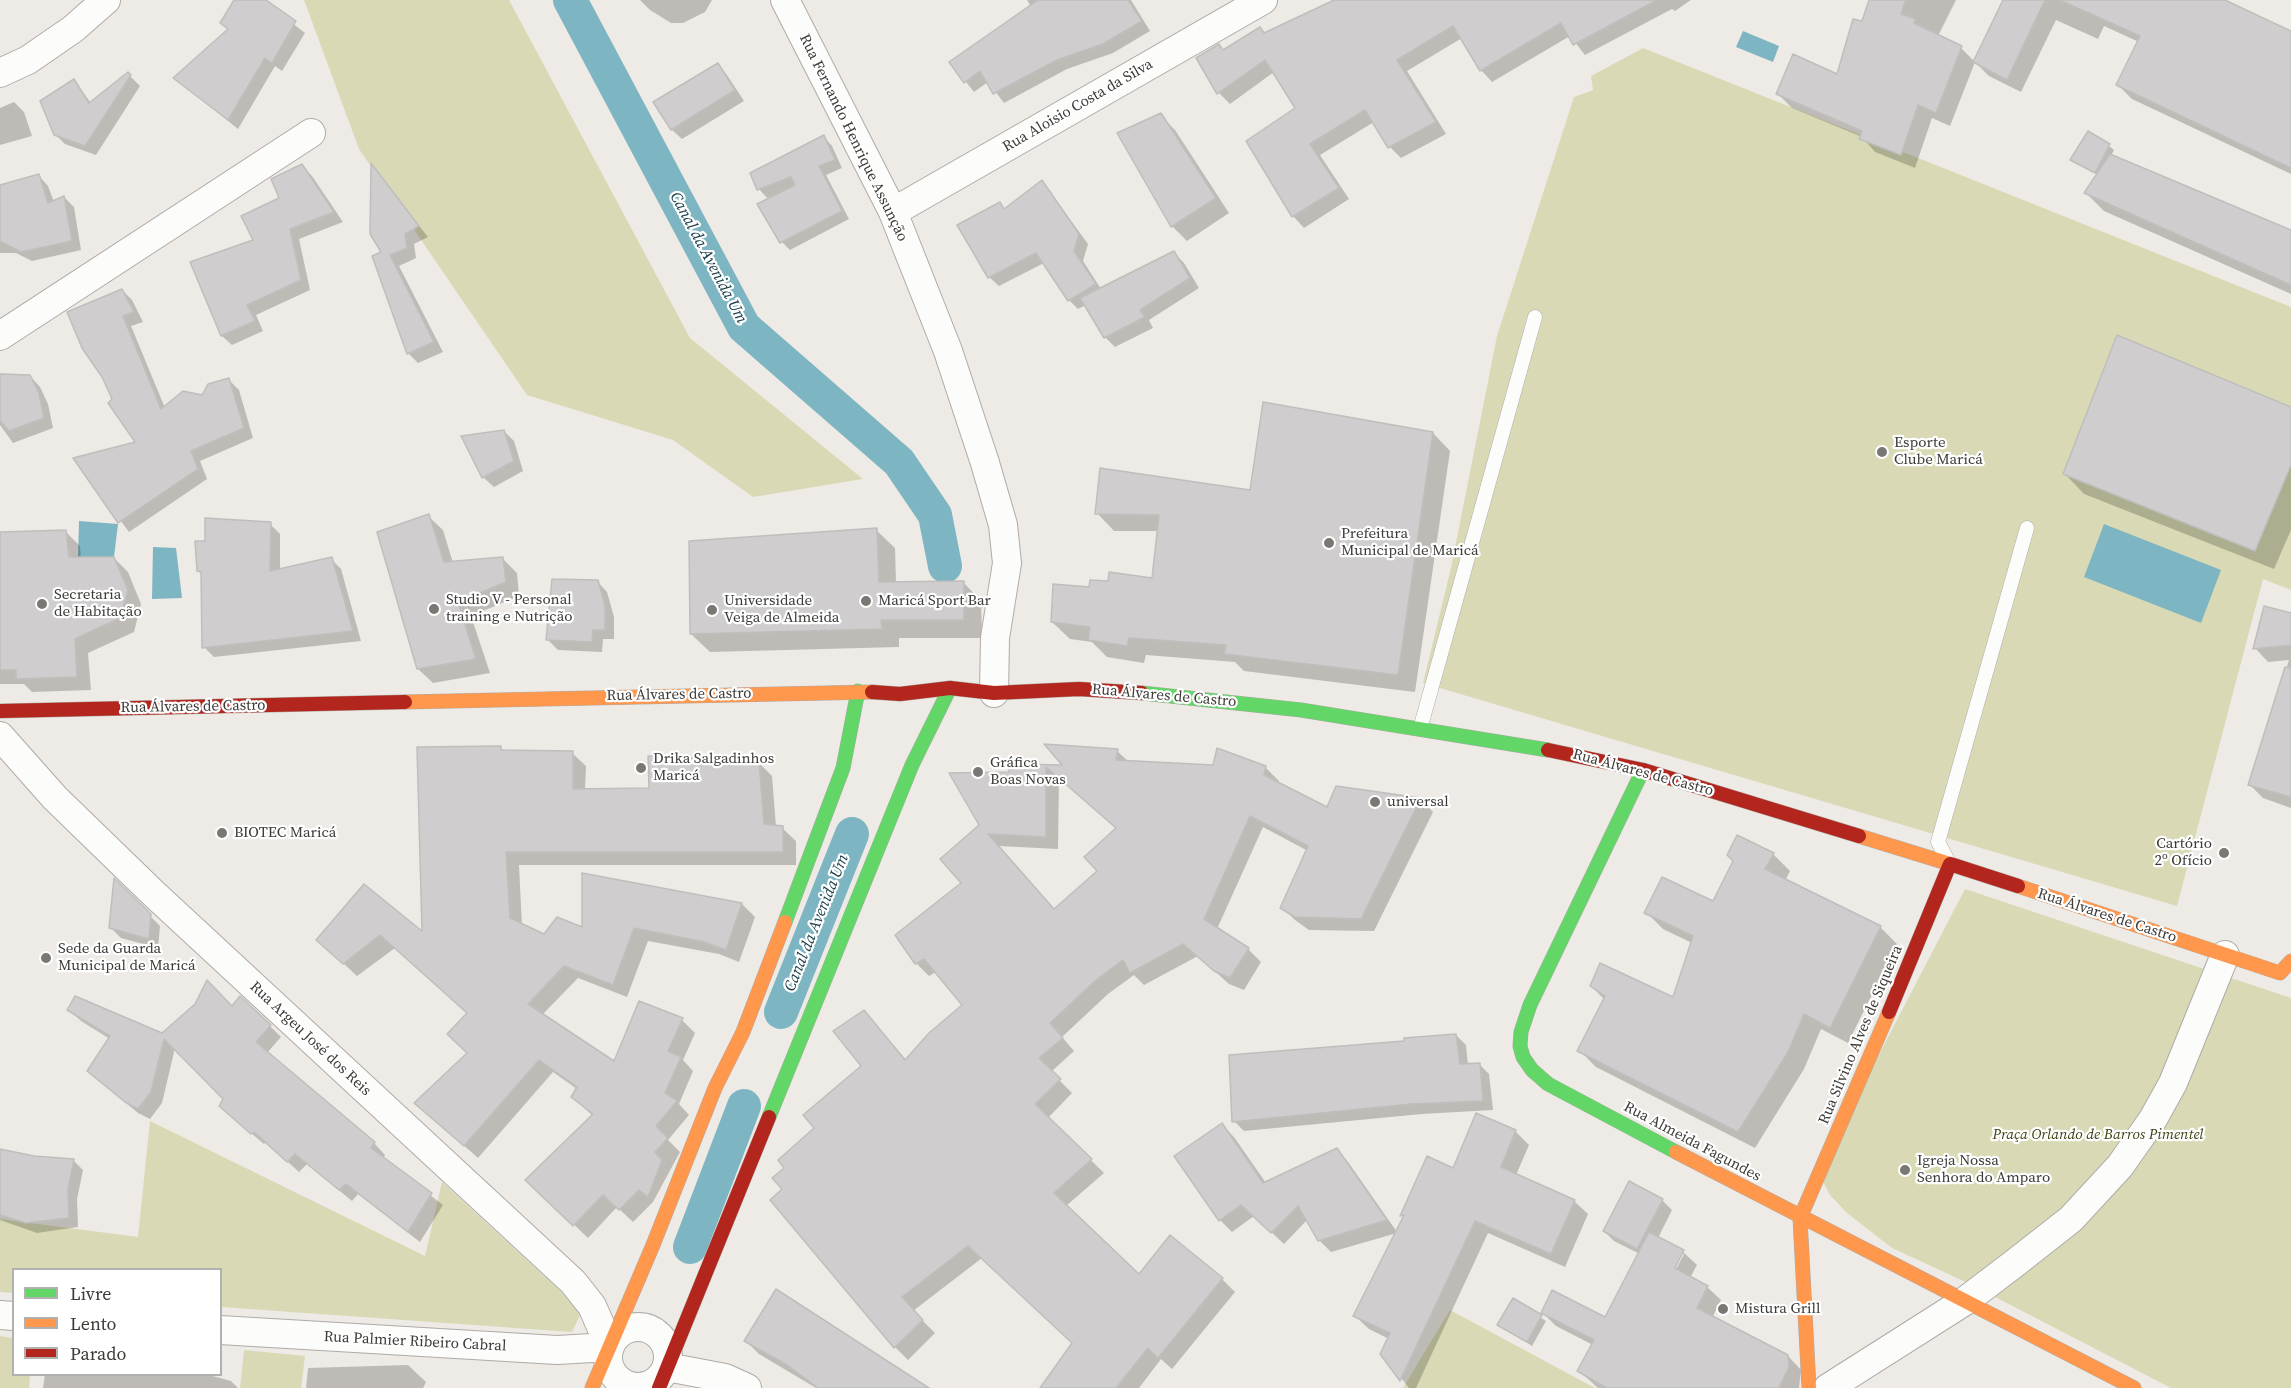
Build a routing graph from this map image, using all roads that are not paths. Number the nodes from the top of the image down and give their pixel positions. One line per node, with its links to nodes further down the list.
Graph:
1 (106, 0): 4 (street)
2 (785, 0): 6 (street, Rua Fernando Henrique Assunção)
3 (1263, 0): 6 (street, Rua Aloisio Costa da Silva)
4 (0, 73)
5 (311, 133): 8 (street)
6 (893, 212): 12 (street, Rua Fernando Henrique Assunção)
7 (1535, 317): 14 (lane)
8 (0, 336)
9 (2027, 528): 17 (lane)
10 (950, 688): 11 (street, Rua Álvares de Castro); 12 (street, Rua Álvares de Castro); 24 (street)
11 (858, 691): 13 (street, Rua Álvares de Castro); 23 (street)
12 (994, 693): 14 (street, Rua Álvares de Castro)
13 (0, 711)
14 (1420, 729): 16 (street, Rua Álvares de Castro)
15 (0, 736): 23 (street, Rua Argeu José dos Reis)
16 (1643, 770): 17 (street, Rua Álvares de Castro); 20 (street, Rua Almeida Fagundes)
17 (1950, 864): 18 (street, Rua Álvares de Castro); 20 (street, Rua Silvino Alves de Siqueira)
18 (2225, 955): 19 (street, Rua Álvares de Castro); 21 (street)
19 (2287, 970)
20 (1800, 1218): 21 (street, Rua Almeida Fagundes); 27 (street)
21 (1965, 1301): 28 (street); 29 (street, Rua Almeida Fagundes)
22 (222, 1329): 23 (street, Rua Palmier Ribeiro Cabral)
23 (610, 1347): 24 (street); 24 (street); 25 (street)
24 (663, 1378): 26 (street)
25 (592, 1388)
26 (747, 1388)
27 (1809, 1388)
28 (1828, 1388)
29 (2134, 1388)

